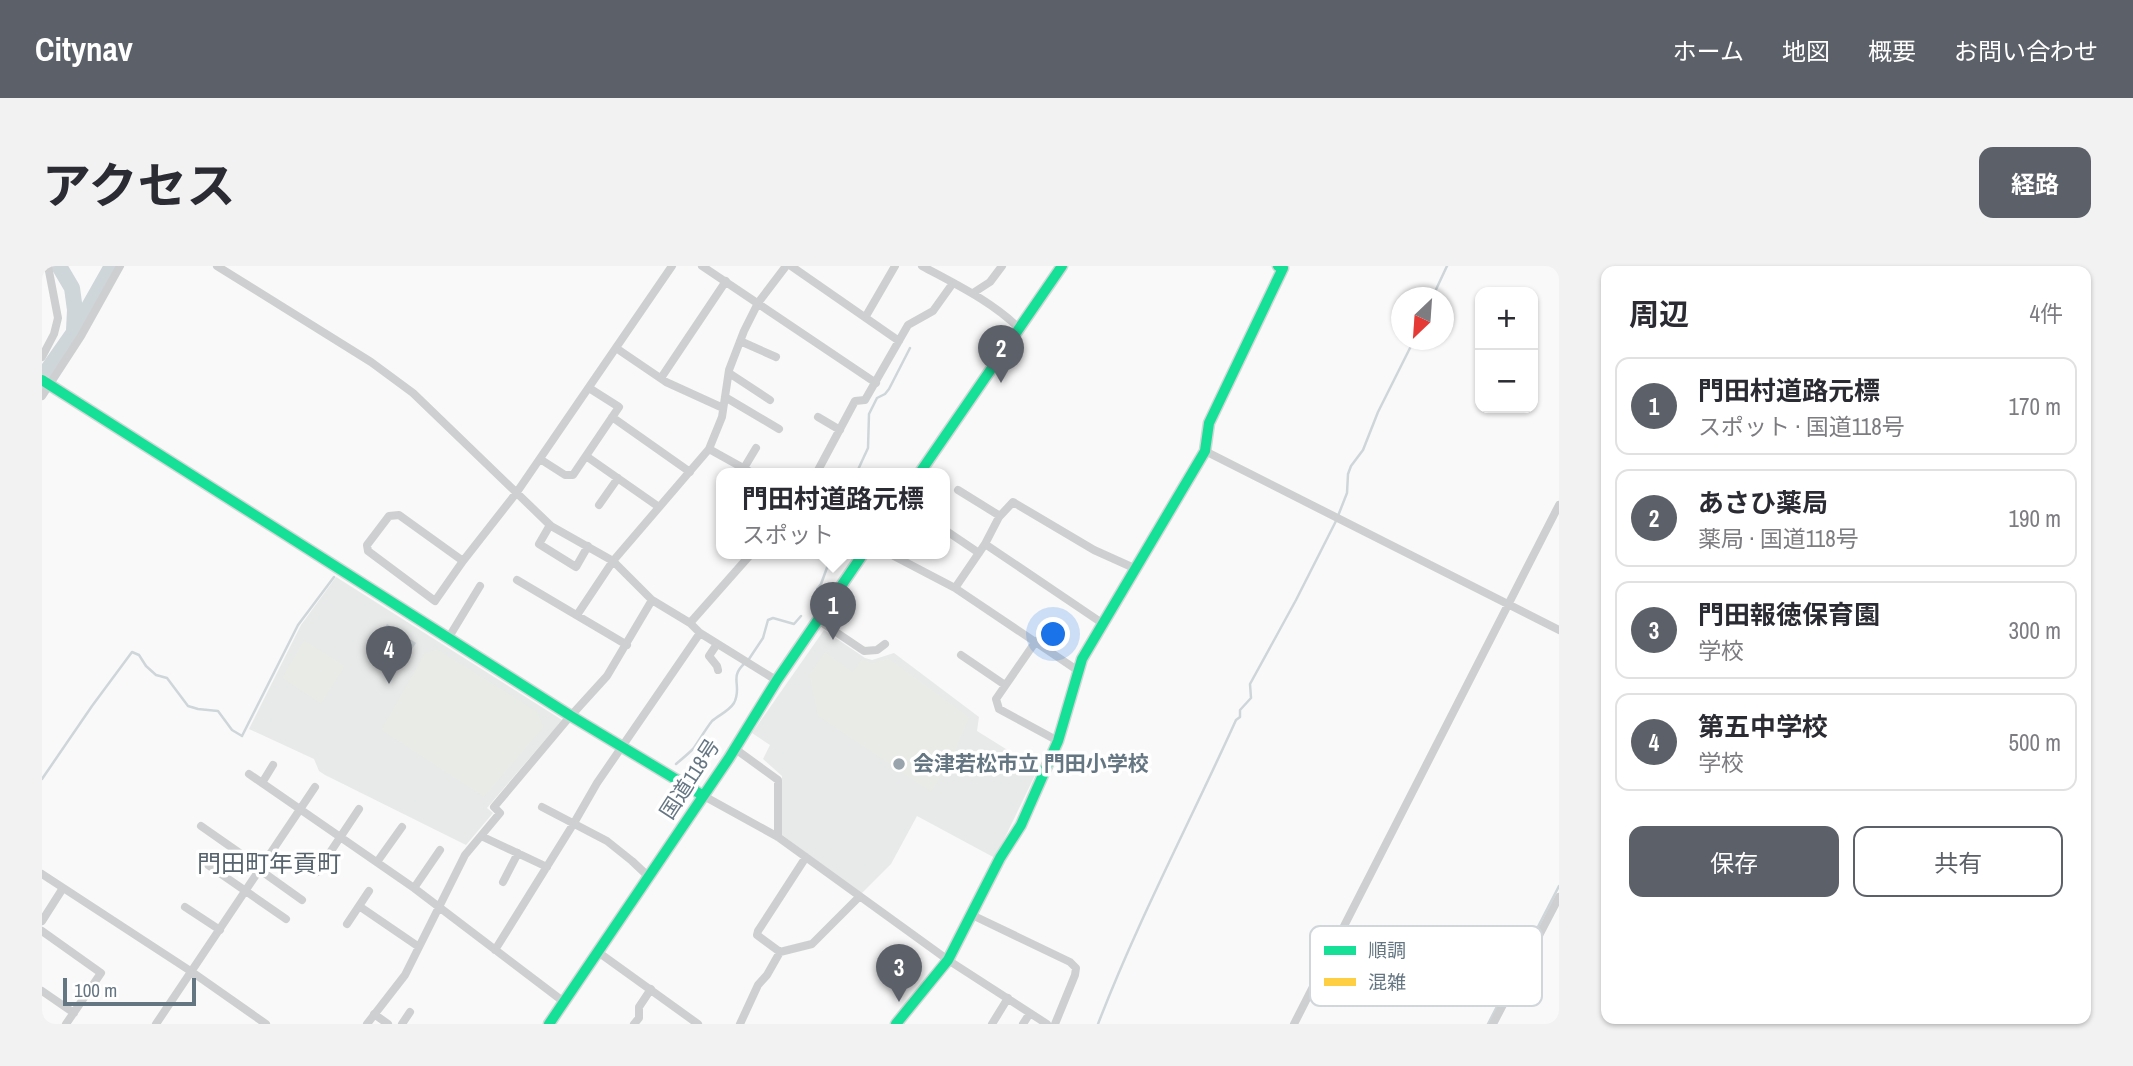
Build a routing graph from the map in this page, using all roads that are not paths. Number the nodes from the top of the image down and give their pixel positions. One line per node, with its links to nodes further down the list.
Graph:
1 (48, 266): 21 (street)
2 (120, 266): 25 (street)
3 (217, 266): 47 (street)
4 (672, 266): 20 (street)
5 (702, 266): 12 (street)
6 (788, 266): 15 (street); 16 (street)
7 (895, 266): 16 (street)
8 (922, 266): 13 (street)
9 (1002, 266): 14 (street)
10 (1062, 266): 17 (main road)
11 (1278, 266): 38 (main road)
12 (726, 281): 15 (street); 24 (street)
13 (953, 283): 14 (street); 19 (street)
14 (974, 293): 17 (street)
15 (758, 303): 18 (street); 26 (street)
16 (866, 316): 19 (street)
17 (1020, 329): 43 (main road)
18 (740, 341): 22 (street); 23 (street)
19 (899, 341): 26 (street)
20 (616, 348): 24 (street); 27 (street)
21 (42, 357)
22 (776, 357)
23 (729, 373): 29 (street); 30 (street)
24 (661, 378): 31 (street)
25 (47, 382): 28 (street); 74 (main road)
26 (876, 383): 35 (street)
27 (589, 387): 32 (street); 40 (street)
28 (42, 396)
29 (725, 397): 31 (street); 34 (street)
30 (770, 400)
31 (723, 408): 37 (street)
32 (612, 417): 39 (street); 44 (street)
33 (817, 417): 35 (street)
34 (779, 429)
35 (840, 430): 42 (street)
36 (755, 448): 41 (street)
37 (709, 449): 41 (street); 44 (street)
38 (1205, 451): 62 (main road); 67 (street)
39 (586, 456): 40 (street); 45 (street)
40 (540, 459): 47 (street)
41 (744, 468)
42 (819, 468)
43 (923, 468)
44 (690, 472): 50 (street)
45 (618, 478): 48 (street); 50 (street)
46 (958, 490): 51 (street)
47 (517, 492): 52 (street); 60 (street)
48 (599, 505)
49 (1559, 505): 67 (street)
50 (659, 507): 61 (street)
51 (1000, 516): 54 (street); 62 (street)
52 (550, 525): 55 (street); 55 (street)
53 (950, 533): 56 (street)
54 (985, 544): 56 (street); 70 (street)
55 (588, 546): 61 (street)
56 (979, 552): 65 (street)
57 (743, 559): 71 (street)
58 (860, 559): 69 (main road, 国道118号)
59 (900, 559): 65 (street)
60 (463, 561): 60 (street)
61 (613, 561): 66 (street); 68 (street)
62 (1134, 568): 70 (main road)
63 (517, 580): 68 (street)
64 (480, 586): 74 (street)
65 (955, 588): 75 (street)
66 (652, 600): 71 (street); 78 (street)
67 (1508, 603): 72 (street); 127 (street)
68 (578, 615): 78 (street)
69 (818, 620): 76 (street); 82 (main road, 国道118号)
70 (1102, 622): 81 (main road)
71 (690, 623): 73 (street)
72 (1559, 630)
73 (700, 633): 77 (street); 86 (street)
74 (449, 637): 84 (main road)
75 (1036, 641): 81 (street); 83 (street)
76 (885, 643)
77 (717, 644): 80 (street); 82 (street)
78 (626, 645): 84 (street)
79 (961, 654): 83 (street)
80 (718, 670)
81 (1077, 670): 85 (main road)
82 (776, 680): 87 (main road, 国道118号)
83 (1005, 685): 85 (street)
84 (571, 716): 86 (main road); 99 (street)
85 (1058, 741): 123 (main road)
86 (622, 747): 92 (main road); 96 (street)
87 (734, 748): 92 (main road, 国道118号); 101 (street)
88 (273, 765): 90 (street)
89 (249, 774): 90 (street)
90 (262, 783): 95 (street)
91 (315, 787): 95 (street)
92 (702, 795): 101 (street); 111 (main road, 国道118号)
93 (542, 807): 96 (street)
94 (359, 808): 100 (street)
95 (300, 809): 100 (street); 108 (street)
96 (574, 823): 107 (street); 111 (street)
97 (201, 826): 108 (street)
98 (402, 827): 105 (street)
99 (481, 836): 103 (street); 122 (street)
100 (341, 837): 105 (street); 109 (street)
101 (778, 837): 104 (street)
102 (440, 850): 114 (street)
103 (517, 853): 107 (street); 112 (street)
104 (806, 857): 117 (street); 134 (street)
105 (377, 862): 114 (street)
106 (208, 865): 115 (street)
107 (547, 867): 132 (street)
108 (260, 869): 115 (street); 119 (street)
109 (317, 872)
110 (42, 874): 113 (street)
111 (649, 877): 133 (main road, 国道118号)
112 (503, 882)
113 (63, 888): 125 (street); 136 (street)
114 (414, 888): 122 (street)
115 (246, 891): 124 (street); 128 (street)
116 (369, 891): 120 (street)
117 (859, 897): 134 (street); 135 (street)
118 (1559, 897): 129 (street)
119 (303, 900)
120 (359, 906): 126 (street); 131 (street)
121 (184, 907): 128 (street)
122 (439, 907): 131 (street); 132 (street)
123 (972, 915): 135 (main road); 161 (street)
124 (286, 919)
125 (42, 920)
126 (347, 924)
127 (1344, 926)
128 (220, 930): 136 (street)
129 (1542, 930)
130 (42, 931): 144 (street)
131 (419, 947): 146 (street)
132 (495, 950): 141 (street)
133 (598, 951): 137 (street); 141 (main road, 国道118号)
134 (780, 952): 156 (street)
135 (948, 960): 140 (street); 157 (main road)
136 (192, 972): 148 (street); 149 (street)
137 (651, 989): 154 (street); 155 (street)
138 (42, 990): 144 (street)
139 (1310, 993): 162 (street)
140 (1008, 998): 145 (street); 158 (street)
141 (564, 1002): 153 (main road, 国道118号)
142 (1502, 1006): 163 (street)
143 (410, 1012): 152 (street)
144 (74, 1013): 147 (street)
145 (1030, 1013): 159 (street); 160 (street)
146 (374, 1014): 150 (street); 151 (street)
147 (66, 1024)
148 (156, 1024)
149 (266, 1024)
150 (367, 1024)
151 (388, 1024)
152 (402, 1024)
153 (549, 1024)
154 (634, 1024)
155 (698, 1024)
156 (740, 1024)
157 (896, 1024)
158 (992, 1024)
159 (1023, 1024)
160 (1047, 1024)
161 (1055, 1024)
162 (1294, 1024)
163 (1493, 1024)

